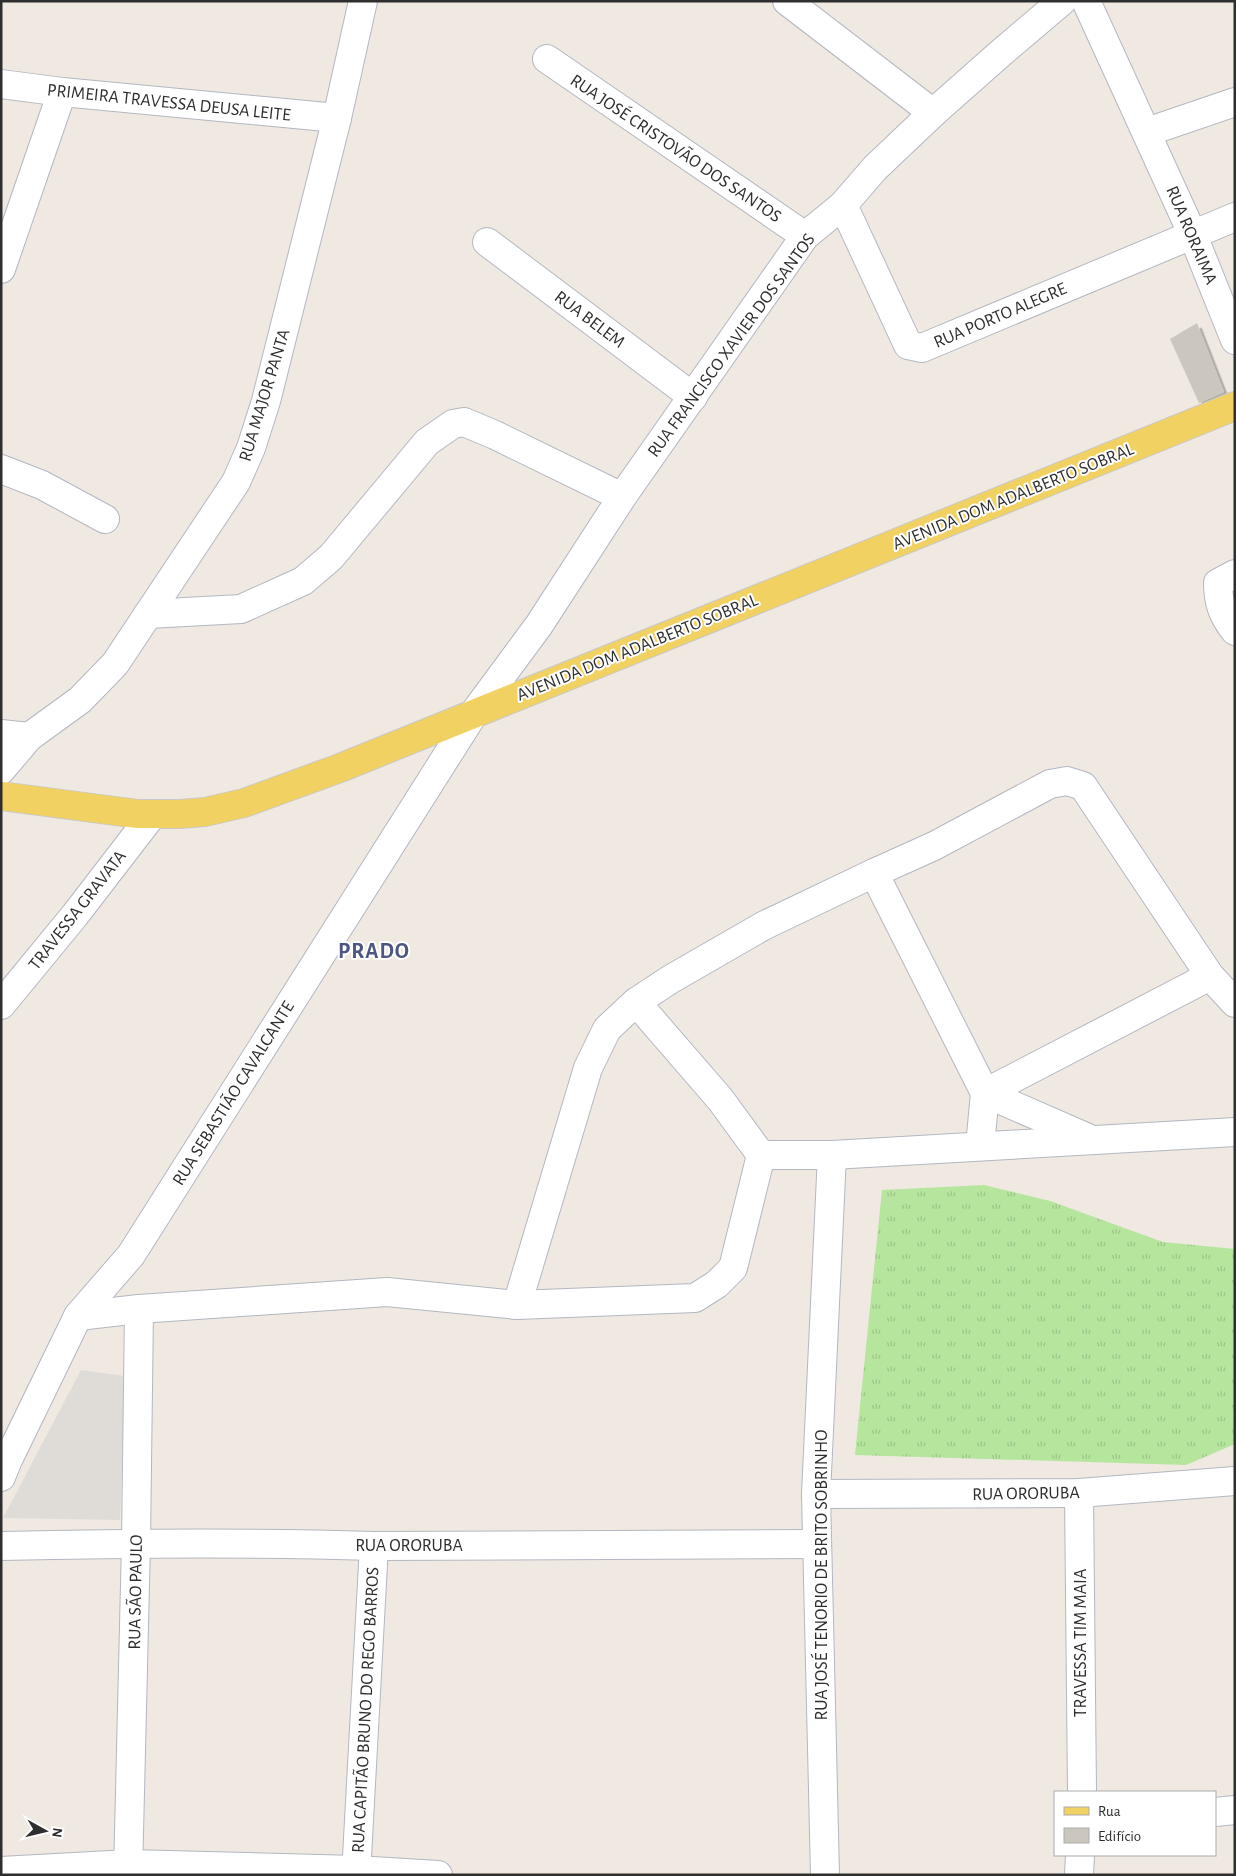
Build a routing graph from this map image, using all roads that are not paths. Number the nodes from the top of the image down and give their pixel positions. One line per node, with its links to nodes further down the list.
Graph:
1 (363, 1): 10 (street, RUA MAJOR PANTA)
2 (787, 1): 9 (street)
3 (1062, 1): 9 (street, RUA FRANCISCO XAVIER DOS SANTOS)
4 (1086, 1): 11 (street, RUA RORAIMA)
5 (547, 59): 15 (street, RUA JOSÉ CRISTOVÃO DOS SANTOS)
6 (1, 84): 7 (street, PRIMEIRA TRAVESSA DEUSA LEITE)
7 (62, 92): 10 (street, PRIMEIRA TRAVESSA DEUSA LEITE); 17 (street)
8 (1235, 102): 11 (street)
9 (933, 113): 12 (street, RUA FRANCISCO XAVIER DOS SANTOS)
10 (337, 118): 25 (street, RUA MAJOR PANTA)
11 (1147, 132): 14 (street, RUA RORAIMA)
12 (842, 205): 14 (street, RUA PORTO ALEGRE); 15 (street, RUA FRANCISCO XAVIER DOS SANTOS)
13 (1235, 217): 14 (street, RUA PORTO ALEGRE)
14 (1192, 233): 18 (street, RUA RORAIMA)
15 (805, 236): 19 (street, RUA FRANCISCO XAVIER DOS SANTOS)
16 (487, 242): 19 (street, RUA BELEM)
17 (1, 269)
18 (1235, 340)
19 (693, 397): 22 (street, RUA FRANCISCO XAVIER DOS SANTOS)
20 (1235, 406): 27 (main road, AVENIDA DOM ADALBERTO SOBRAL)
21 (1, 469): 23 (street)
22 (622, 496): 25 (street); 27 (street, RUA FRANCISCO XAVIER DOS SANTOS)
23 (105, 519)
24 (1235, 574): 26 (street)
25 (148, 614): 29 (street, RUA MAJOR PANTA)
26 (1235, 631)
27 (474, 713): 32 (main road, AVENIDA DOM ADALBERTO SOBRAL); 46 (street, RUA SEBASTIÃO CAVALCANTE)
28 (1, 734): 29 (street)
29 (29, 738): 30 (street, RUA MAJOR PANTA)
30 (1, 770)
31 (13, 798): 32 (main road, AVENIDA DOM ADALBERTO SOBRAL)
32 (145, 815): 37 (street, TRAVESSA GRAVATA)
33 (874, 873): 34 (street); 35 (street); 38 (street)
34 (1210, 976): 36 (street); 38 (street)
35 (636, 1002): 42 (street); 44 (street)
36 (1235, 1003)
37 (1, 1005)
38 (985, 1093): 40 (street); 41 (street)
39 (1235, 1132): 40 (street)
40 (1092, 1140): 41 (street)
41 (980, 1146): 43 (street)
42 (761, 1155): 43 (street); 44 (street)
43 (832, 1155): 50 (street, RUA JOSÉ TENORIO DE BRITO SOBRINHO)
44 (517, 1305): 45 (street)
45 (139, 1309): 46 (street); 51 (street, RUA SÃO PAULO)
46 (78, 1316): 47 (street, RUA SEBASTIÃO CAVALCANTE)
47 (3, 1467)
48 (1235, 1481): 49 (street, RUA ORORUBA)
49 (1079, 1493): 50 (street, RUA ORORUBA); 55 (street, TRAVESSA TIM MAIA)
50 (816, 1494): 52 (street, RUA JOSÉ TENORIO DE BRITO SOBRINHO)
51 (136, 1543): 53 (street, RUA ORORUBA); 54 (street, RUA ORORUBA); 59 (street, RUA SÃO PAULO)
52 (817, 1544): 54 (street, RUA ORORUBA); 63 (street, RUA JOSÉ TENORIO DE BRITO SOBRINHO)
53 (1, 1546)
54 (374, 1546): 61 (street, RUA CAPITÃO BRUNO DO REGO BARROS)
55 (1082, 1791)
56 (1235, 1810): 57 (street)
57 (1216, 1812)
58 (1080, 1856): 64 (street)
59 (128, 1869): 60 (street); 61 (street)
60 (1, 1871)
61 (356, 1872): 62 (street)
62 (438, 1875)
63 (825, 1875)
64 (1079, 1875)

